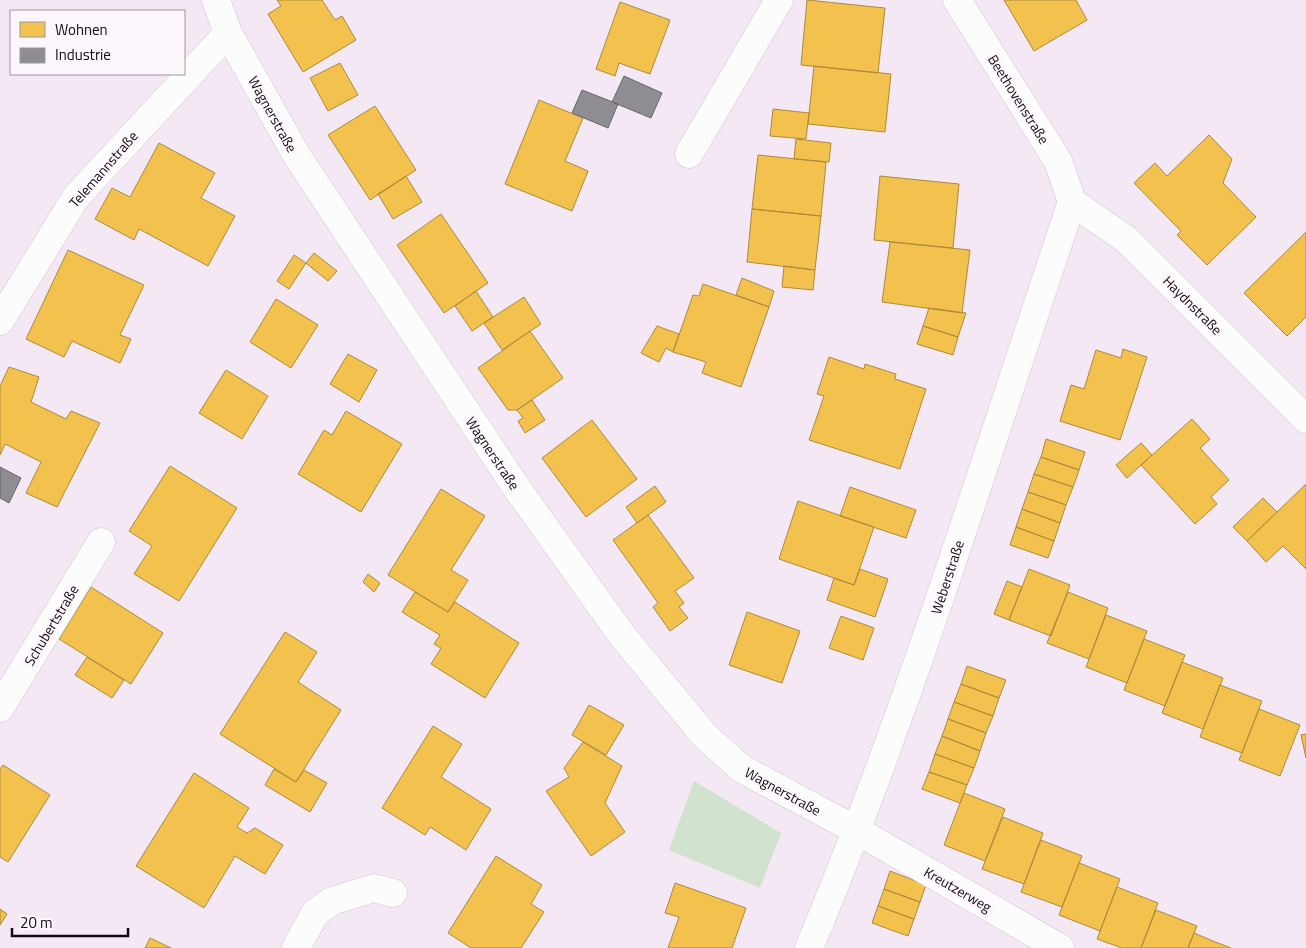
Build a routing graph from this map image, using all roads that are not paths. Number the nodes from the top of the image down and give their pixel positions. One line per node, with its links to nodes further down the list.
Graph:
1 (216, 0): 4 (street, Wagnerstraße)
2 (779, 0): 5 (street)
3 (957, 0): 6 (street, Beethovenstraße)
4 (228, 33): 7 (street, Telemannstraße); 11 (street, Wagnerstraße)
5 (689, 154)
6 (1072, 202): 8 (street, Haydnstraße); 11 (street, Weberstraße)
7 (0, 321)
8 (1306, 418)
9 (101, 542): 10 (street, Schubertstraße)
10 (0, 708)
11 (856, 830): 14 (street, Weberstraße); 15 (street, Kreutzerweg)
12 (393, 893): 13 (street)
13 (296, 948)
14 (809, 948)
15 (1060, 948)

